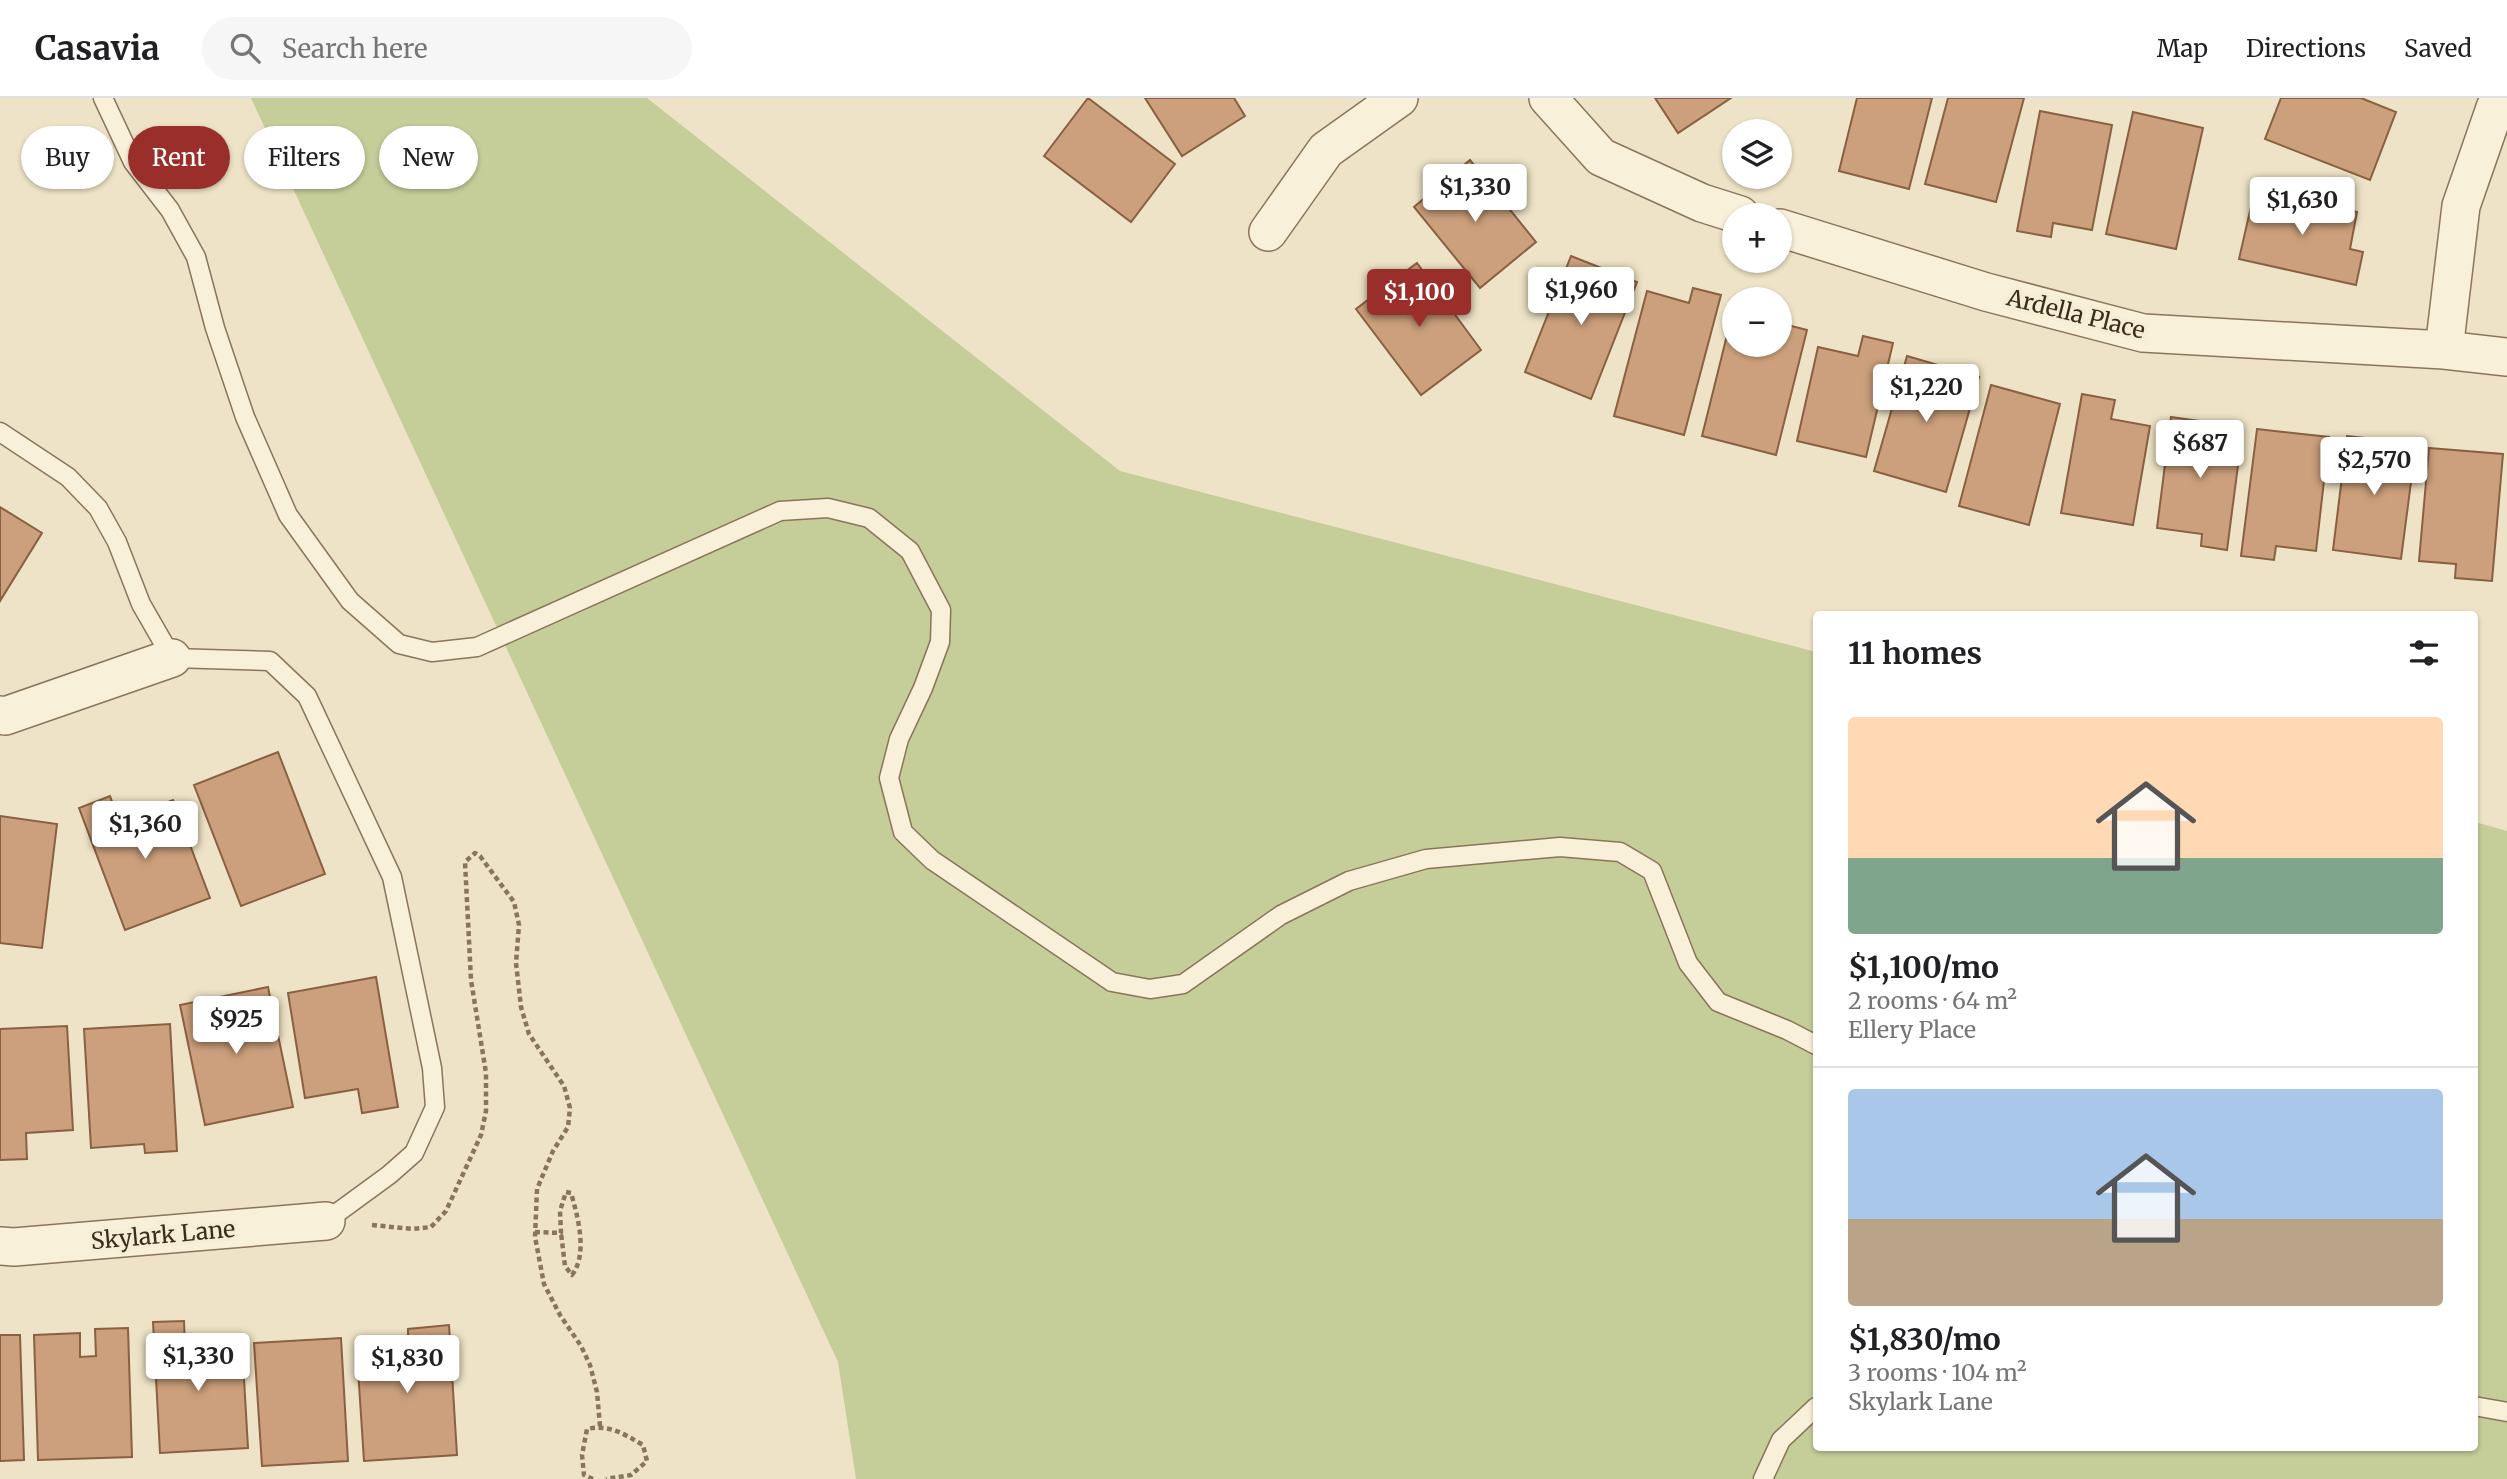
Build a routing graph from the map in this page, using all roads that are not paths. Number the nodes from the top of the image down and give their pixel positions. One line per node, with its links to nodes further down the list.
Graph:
1 (103, 98): 13 (lane)
2 (1399, 98): 6 (street)
3 (1548, 98): 5 (street)
4 (2500, 98): 8 (street)
5 (1722, 209)
6 (1268, 232)
7 (1792, 232): 8 (street, Ardella Place)
8 (2444, 350): 9 (street, Ardella Place)
9 (2507, 357)
10 (0, 432): 11 (lane)
11 (172, 658): 12 (street); 14 (lane)
12 (0, 715)
13 (1813, 1043)
14 (326, 1221): 15 (street, Skylark Lane)
15 (0, 1246)
16 (2478, 1407): 18 (lane)
17 (1813, 1410): 19 (lane)
18 (2507, 1412)
19 (1763, 1479)

